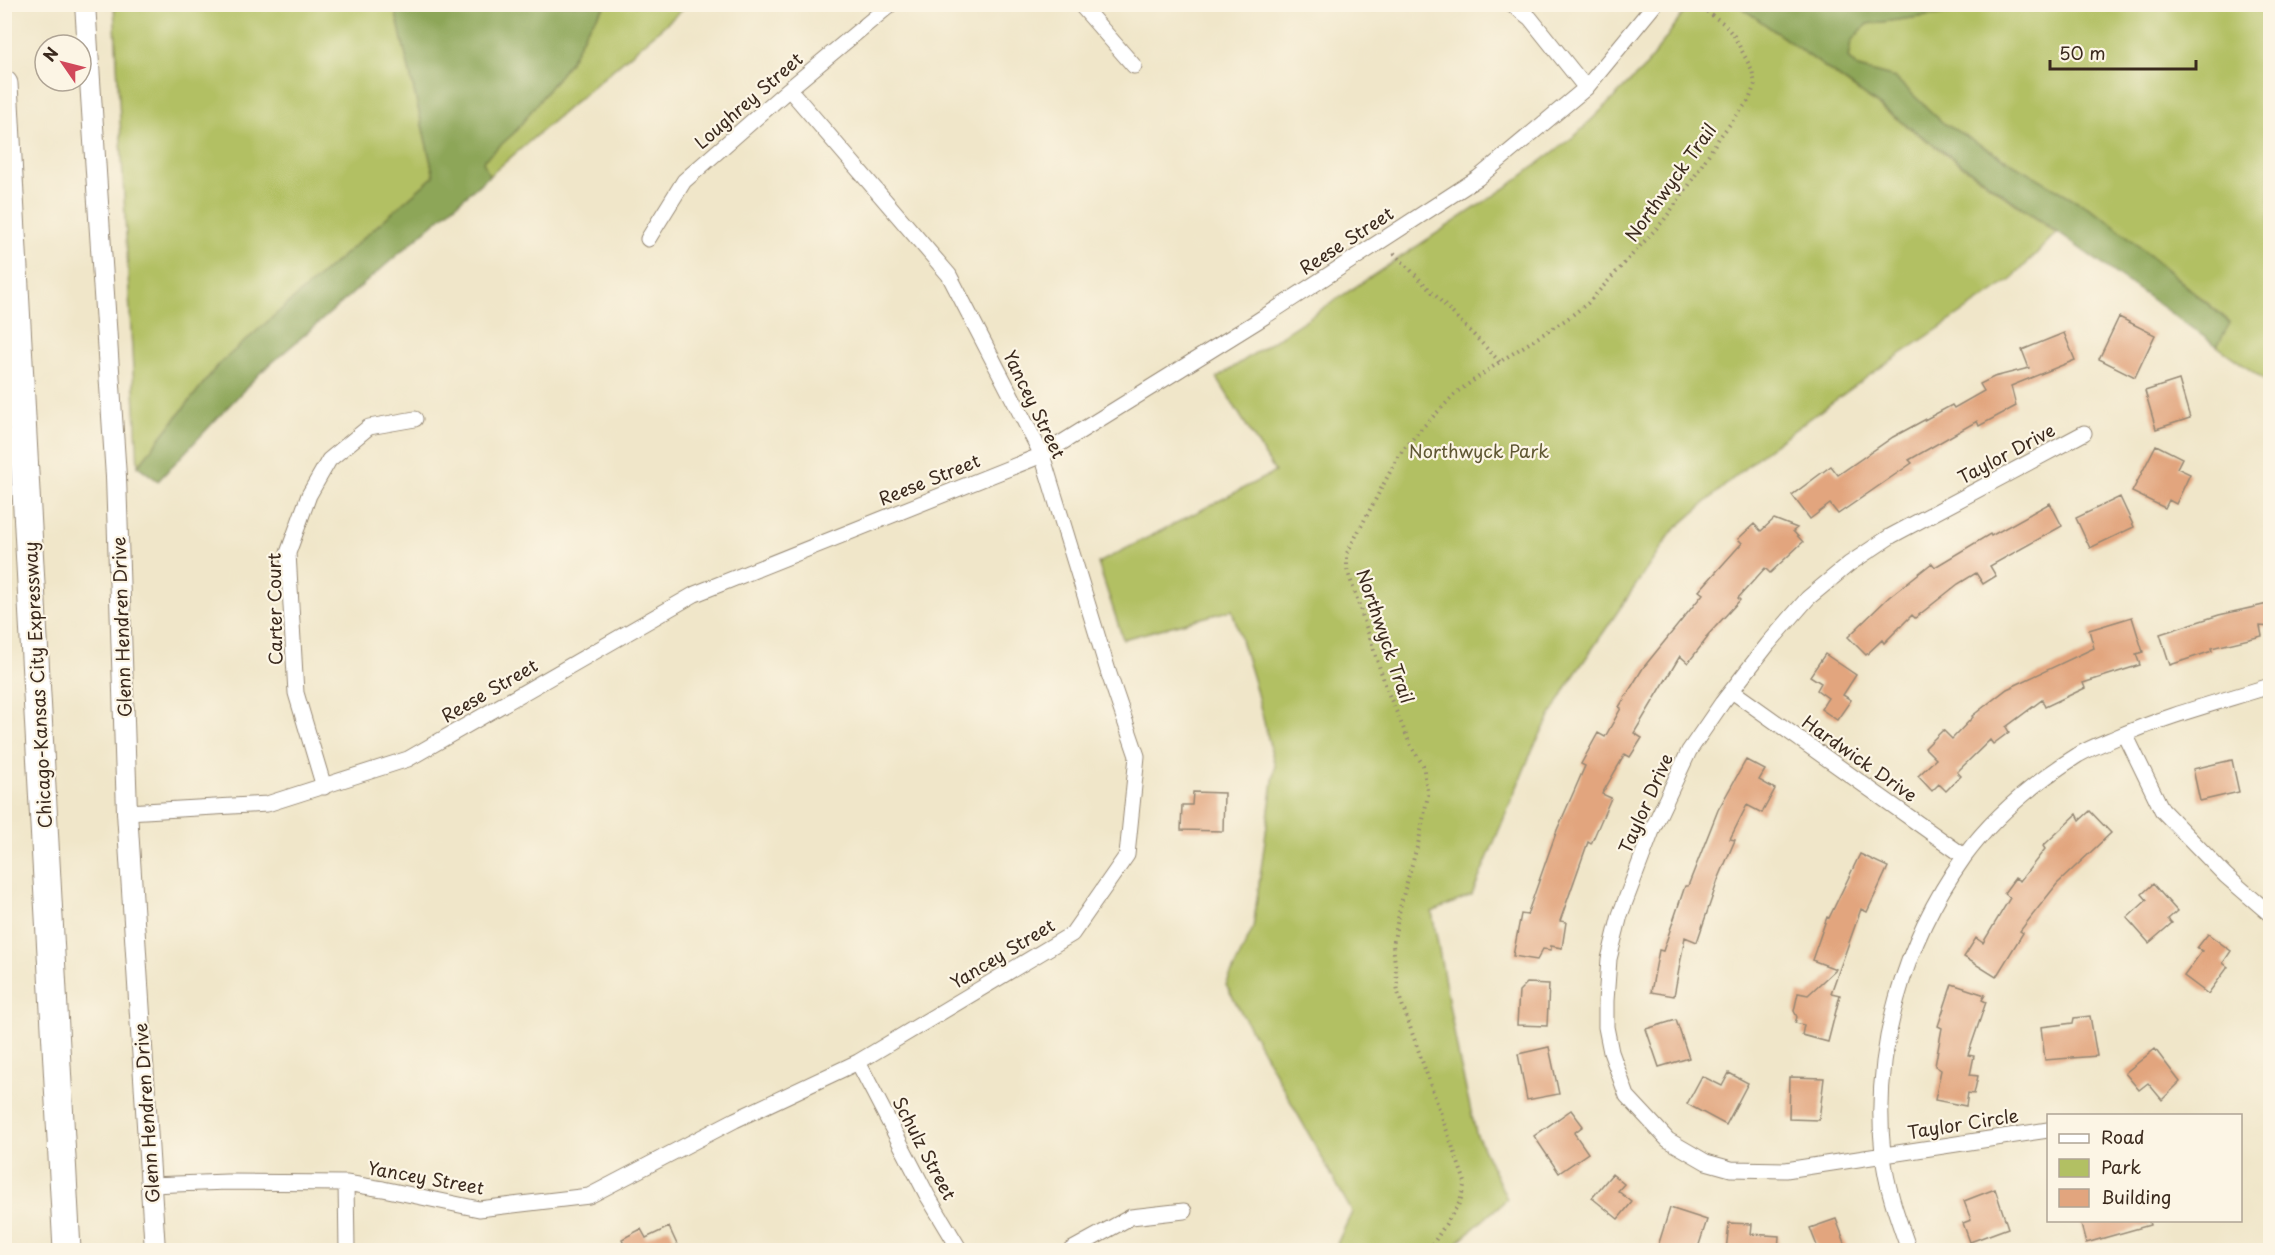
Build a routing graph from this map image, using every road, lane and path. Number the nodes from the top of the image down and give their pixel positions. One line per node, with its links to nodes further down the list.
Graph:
1 (85, 4): 21 (street, Glenn Hendren Drive)
2 (891, 4): 10 (street, Loughrey Street)
3 (1080, 4): 7 (street)
4 (1512, 4): 9 (street)
5 (1655, 4): 9 (street, Reese Street)
6 (1696, 4): 13 (path, Northwyck Trail)
7 (1134, 66)
8 (4, 84): 30 (highway, Chicago-Kansas City Expressway)
9 (1586, 88): 16 (street, Reese Street)
10 (789, 89): 11 (street, Loughrey Street); 16 (street, Yancey Street)
11 (648, 239)
12 (1393, 252): 13 (path)
13 (1500, 362): 35 (path, Northwyck Trail)
14 (416, 419): 20 (street, Carter Court)
15 (2084, 433): 18 (street, Taylor Drive)
16 (1042, 455): 20 (street, Reese Street); 24 (street, Yancey Street)
17 (2271, 686): 19 (street)
18 (1732, 691): 22 (street, Hardwick Drive); 26 (street, Taylor Drive)
19 (2126, 734): 22 (street); 23 (street)
20 (324, 787): 21 (street, Reese Street)
21 (127, 812): 28 (street, Glenn Hendren Drive)
22 (1964, 856): 26 (street)
23 (2271, 914)
24 (858, 1062): 27 (street, Yancey Street); 33 (street, Schulz Street)
25 (2047, 1130): 26 (street, Taylor Circle)
26 (1883, 1155): 36 (street)
27 (346, 1183): 28 (street, Yancey Street); 32 (street)
28 (151, 1185): 31 (street, Glenn Hendren Drive)
29 (1184, 1211): 34 (street)
30 (67, 1251)
31 (154, 1251)
32 (347, 1251)
33 (960, 1251)
34 (1071, 1251)
35 (1429, 1251)
36 (1909, 1251)

